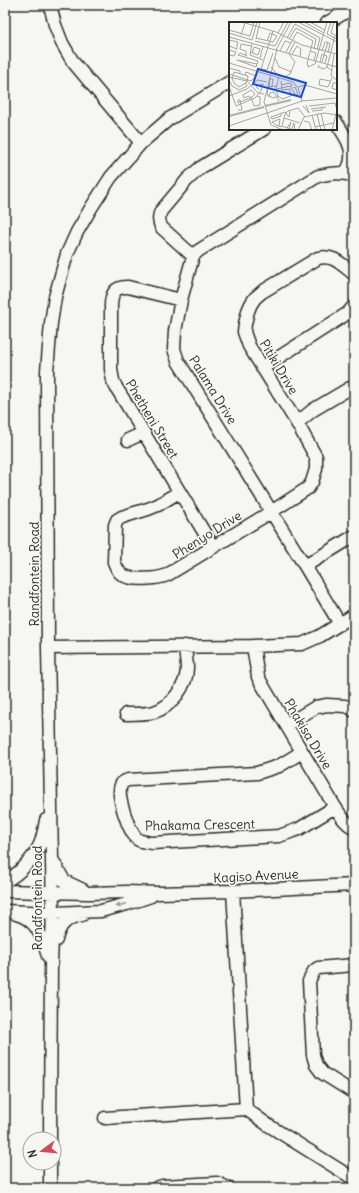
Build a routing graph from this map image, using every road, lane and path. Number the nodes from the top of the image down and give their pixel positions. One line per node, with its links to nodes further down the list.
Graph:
1 (50, 5): 7 (street)
2 (354, 8): 3 (street)
3 (329, 22)
4 (229, 83): 7 (street, Randfontein Road)
5 (337, 124): 8 (street)
6 (262, 130): 9 (street)
7 (141, 143): 28 (street, Randfontein Road)
8 (350, 175): 9 (street)
9 (193, 256): 11 (street, Palama Drive)
10 (354, 274): 13 (street, Pitiki Drive)
11 (181, 300): 16 (street, Phetheni Street); 20 (street, Palama Drive)
12 (354, 306): 13 (street)
13 (262, 368): 15 (street, Pitiki Drive)
14 (354, 388): 15 (street)
15 (297, 423): 18 (street, Pitiki Drive)
16 (143, 432): 17 (street); 19 (street, Phetheni Street)
17 (128, 440)
18 (308, 488): 20 (street, Phenyo Drive)
19 (179, 492): 22 (street, Phetheni Street); 22 (street, Phenyo Drive)
20 (271, 512): 22 (street, Phenyo Drive); 23 (street, Palama Drive)
21 (354, 536): 23 (street)
22 (213, 547)
23 (305, 566): 25 (street, Palama Drive)
24 (354, 615): 25 (street)
25 (340, 624): 27 (street)
26 (184, 646): 27 (street); 28 (street); 30 (street)
27 (253, 646): 31 (street, Phakisa Drive)
28 (48, 648): 33 (street, Randfontein Road)
29 (354, 711): 31 (street)
30 (126, 714)
31 (286, 725): 32 (street, Phakisa Drive)
32 (302, 752): 34 (street, Phakisa Drive); 34 (street, Phakama Crescent)
33 (50, 806): 36 (street, Randfontein Road); 37 (street)
34 (335, 807): 35 (street, Phakisa Drive)
35 (354, 828)
36 (52, 858): 41 (street, Randfontein Road); 42 (street)
37 (5, 882)
38 (354, 885): 40 (street, Kagiso Avenue)
39 (5, 891): 41 (street, Kagiso Avenue)
40 (233, 891): 43 (street, Kagiso Avenue); 50 (street)
41 (52, 892): 42 (street, Kagiso Avenue); 46 (street, Randfontein Road)
42 (88, 893): 43 (street, Kagiso Avenue)
43 (158, 893): 45 (street, Kagiso Avenue, one-way to 45)
44 (5, 911): 46 (street, Kagiso Avenue); 47 (street)
45 (101, 911): 46 (street, Kagiso Avenue); 47 (street)
46 (53, 913): 47 (street, Randfontein Road)
47 (51, 961): 52 (street, Randfontein Road)
48 (354, 965): 49 (street)
49 (354, 1093)
50 (246, 1109): 51 (street); 54 (street)
51 (105, 1118)
52 (50, 1131)
53 (50, 1171): 55 (street)
54 (354, 1179)
55 (50, 1188)
56 (156, 1188): 57 (street)
57 (228, 1188)

